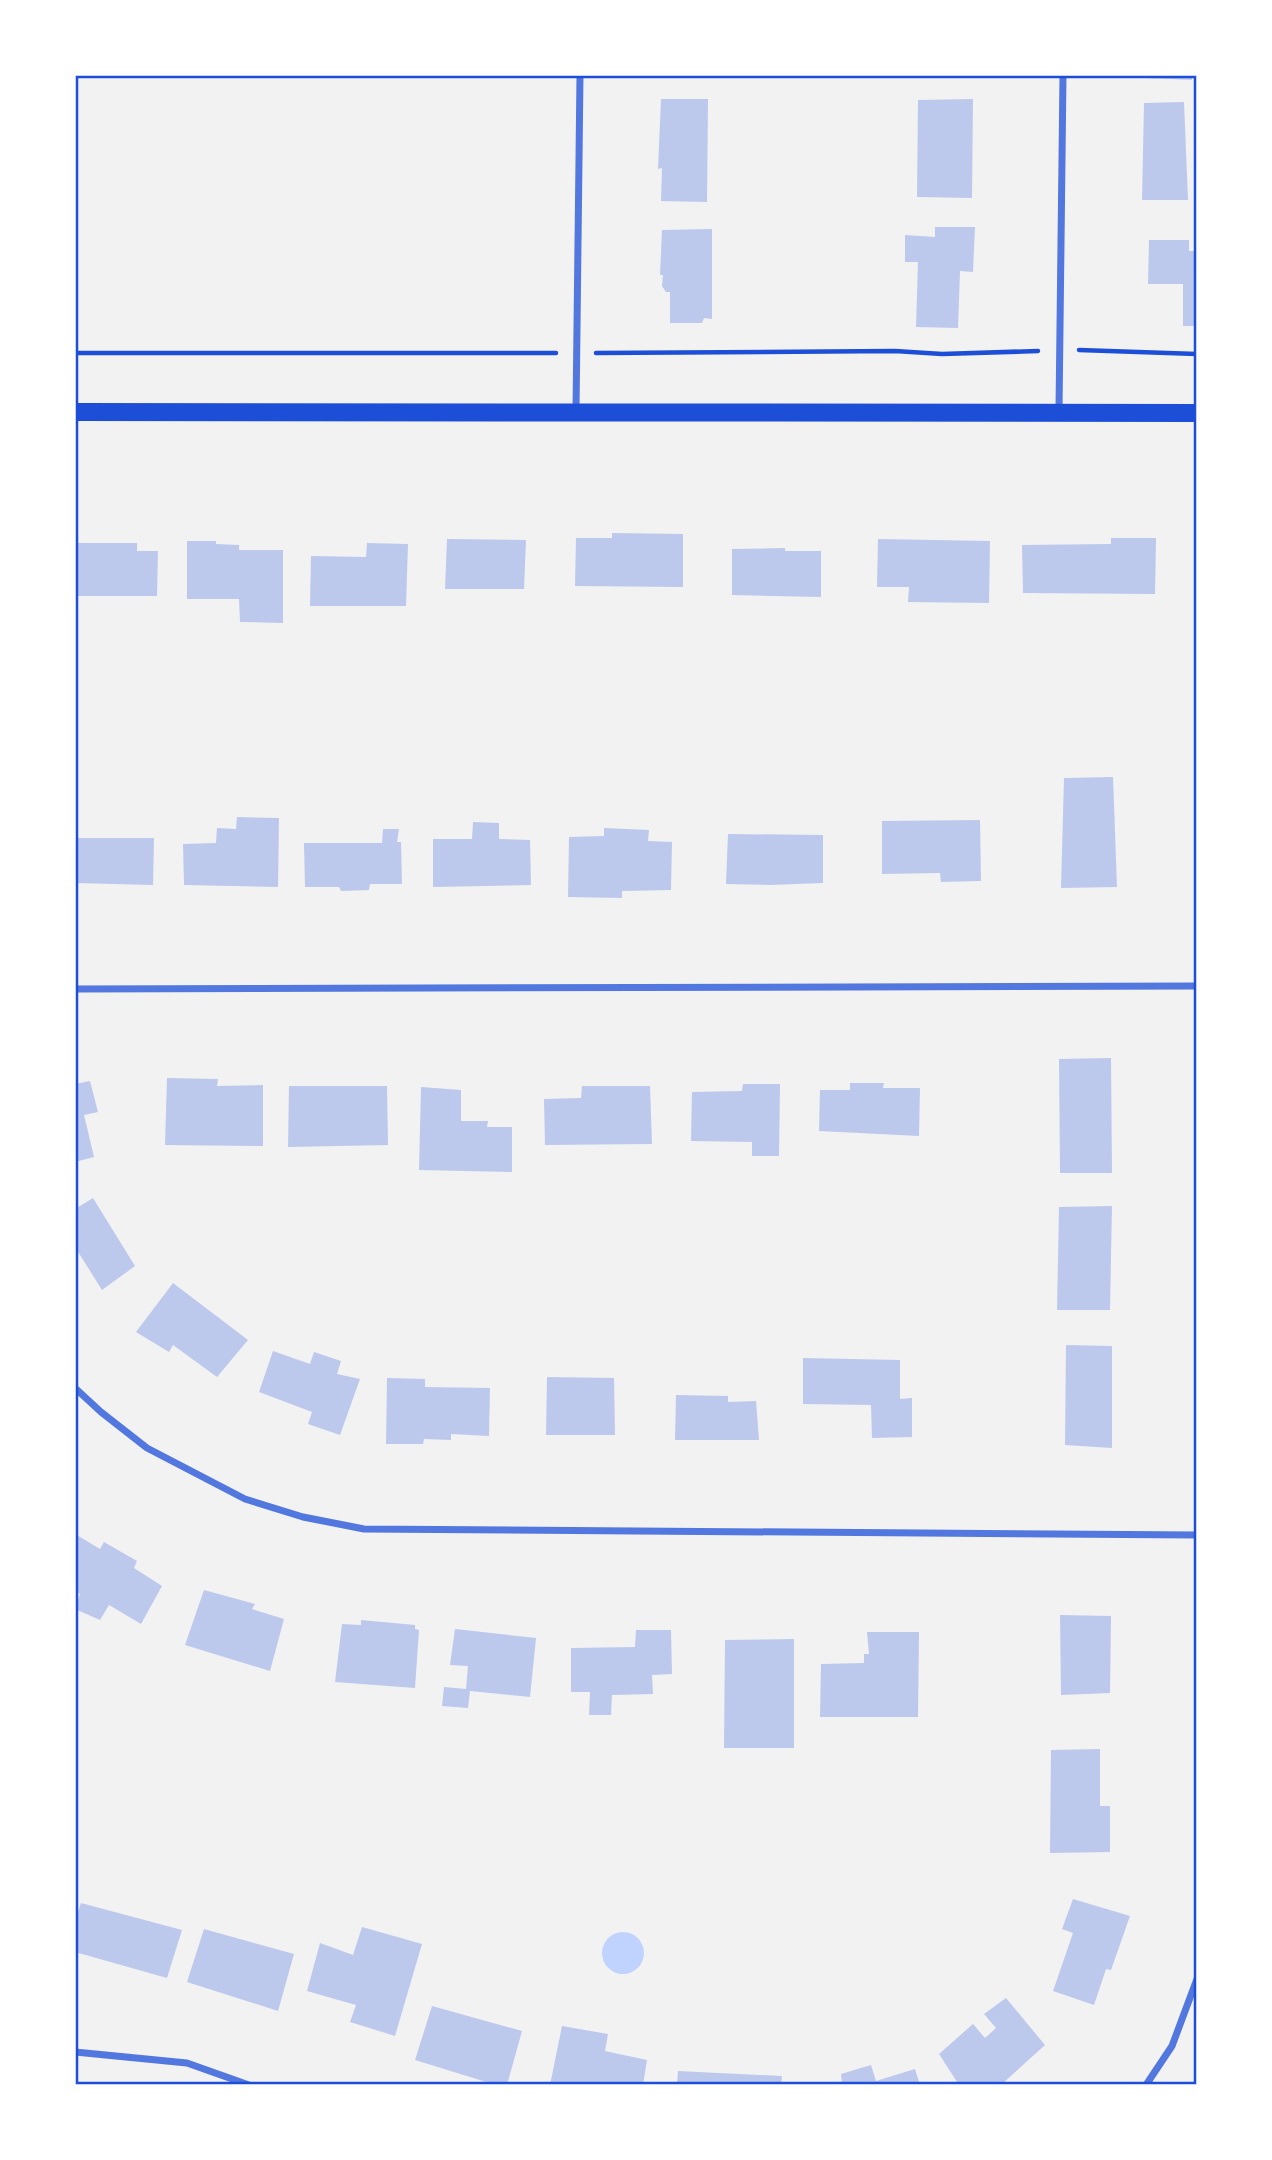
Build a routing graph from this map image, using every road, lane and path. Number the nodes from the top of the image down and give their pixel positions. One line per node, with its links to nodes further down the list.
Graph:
1 (580, 75): 5 (street)
2 (1063, 75): 3 (street)
3 (1060, 350): 5 (path); 6 (path); 7 (street)
4 (75, 352): 5 (path)
5 (577, 353): 9 (street)
6 (1197, 354)
7 (1059, 411): 9 (main road); 10 (main road)
8 (75, 412): 9 (main road)
9 (576, 412)
10 (1197, 413)
11 (1197, 986): 12 (street)
12 (75, 989)
13 (75, 1388): 14 (street)
14 (1197, 1535)
15 (1197, 1979): 18 (street)
16 (75, 2052): 17 (street)
17 (248, 2085)
18 (1146, 2085)

